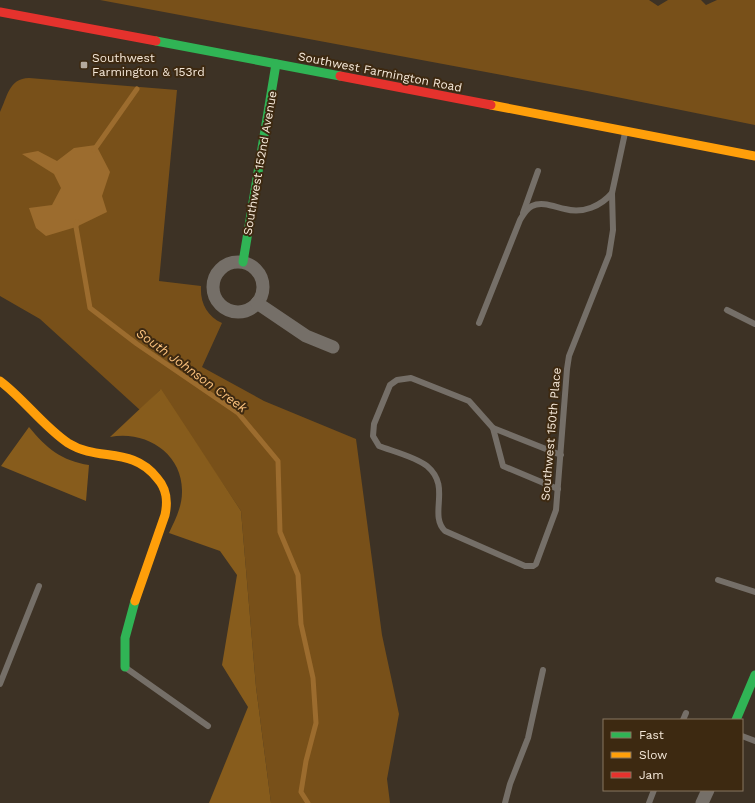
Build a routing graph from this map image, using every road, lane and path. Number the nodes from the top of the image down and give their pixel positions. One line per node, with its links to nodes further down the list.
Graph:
1 (0, 12): 2 (main road, Southwest Farmington Road)
2 (276, 64): 3 (main road, Southwest Farmington Road); 8 (main road, Southwest 152nd Avenue)
3 (626, 130): 4 (main road, Southwest Farmington Road); 6 (lane, Southwest 150th Place)
4 (755, 156)
5 (538, 171): 7 (lane)
6 (612, 193): 7 (lane); 16 (lane, Southwest 150th Place)
7 (520, 220): 11 (lane)
8 (243, 262): 9 (street); 9 (street)
9 (257, 303): 13 (street)
10 (726, 310): 12 (lane)
11 (479, 323)
12 (755, 324)
13 (333, 346)
14 (0, 380): 21 (main road)
15 (493, 428): 16 (lane); 17 (lane); 17 (lane, Southwest 150th Place)
16 (561, 455): 17 (lane, Southwest 150th Place)
17 (558, 489)
18 (718, 580): 20 (lane)
19 (38, 586): 24 (lane)
20 (755, 592)
21 (125, 667): 28 (lane)
22 (543, 670): 33 (lane)
23 (755, 675): 27 (main road)
24 (0, 684)
25 (686, 713): 26 (lane)
26 (683, 719)
27 (736, 719)
28 (208, 726)
29 (743, 736): 30 (lane)
30 (755, 741)
31 (654, 791): 34 (lane)
32 (708, 791): 35 (street)
33 (505, 803)
34 (649, 803)
35 (702, 803)

